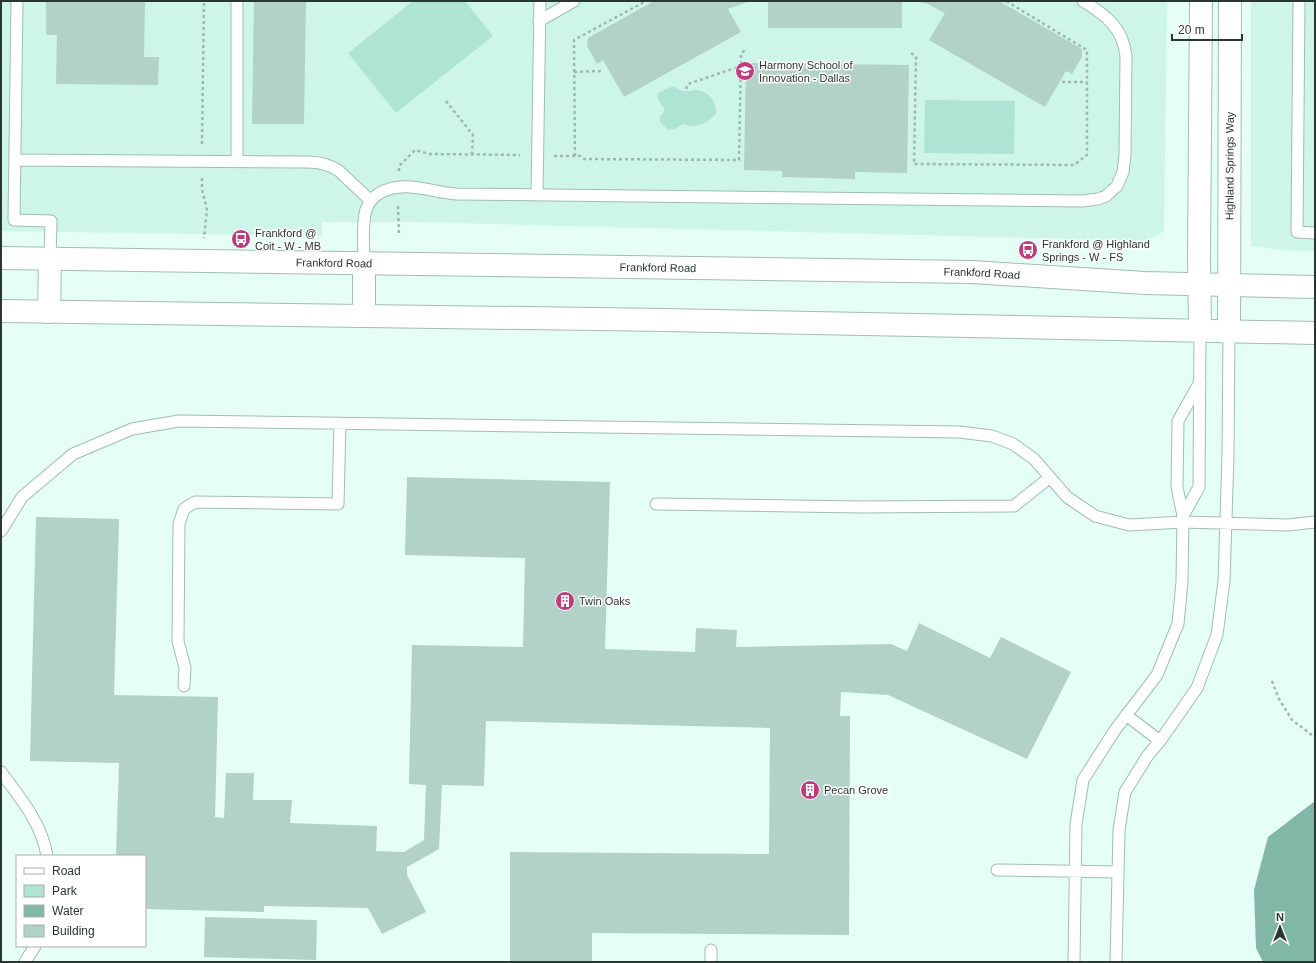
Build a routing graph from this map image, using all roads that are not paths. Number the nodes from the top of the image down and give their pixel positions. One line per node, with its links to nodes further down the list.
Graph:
1 (17, 1): 10 (lane)
2 (237, 1): 11 (lane)
3 (540, 1): 9 (lane)
4 (574, 1): 9 (lane)
5 (1083, 1): 12 (lane)
6 (1201, 1): 18 (main road)
7 (1230, 1): 19 (main road, Highland Springs Way)
8 (1299, 1): 14 (lane)
9 (539, 21): 12 (lane)
10 (15, 160): 11 (lane); 16 (lane)
11 (237, 161): 13 (lane)
12 (538, 195): 13 (lane)
13 (371, 201): 17 (lane)
14 (1315, 233)
15 (1, 258): 16 (main road, Frankford Road)
16 (50, 259): 17 (main road, Frankford Road); 22 (main road)
17 (364, 263): 18 (main road, Frankford Road); 23 (main road)
18 (1200, 285): 19 (main road, Frankford Road); 24 (main road)
19 (1228, 286): 20 (main road, Frankford Road); 25 (main road, Highland Springs Way)
20 (1315, 287)
21 (1, 311): 22 (main road)
22 (50, 312): 23 (main road)
23 (364, 316): 24 (main road)
24 (1200, 330): 25 (main road); 27 (lane)
25 (1229, 331): 26 (main road); 33 (lane)
26 (1315, 333)
27 (1200, 382): 31 (lane); 31 (lane)
28 (340, 423): 29 (lane); 34 (lane); 35 (lane)
29 (1049, 478): 30 (lane); 31 (lane)
30 (656, 504)
31 (1183, 519): 33 (lane); 36 (lane)
32 (1315, 522): 33 (lane)
33 (1226, 523): 37 (lane)
34 (1, 531)
35 (184, 686)
36 (1126, 715): 37 (lane); 41 (lane)
37 (1160, 741): 42 (lane)
38 (1, 772): 39 (lane)
39 (47, 855)
40 (997, 870): 41 (lane)
41 (1075, 871): 42 (lane); 47 (lane)
42 (1118, 872): 48 (lane)
43 (35, 947): 45 (lane)
44 (710, 950): 46 (lane)
45 (25, 962)
46 (710, 962)
47 (1074, 962)
48 (1116, 962)

